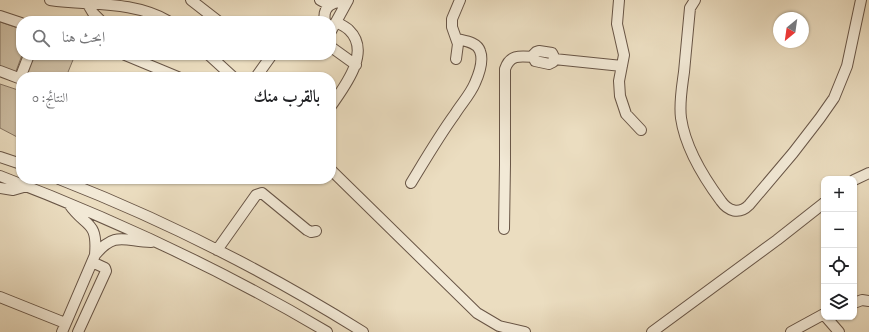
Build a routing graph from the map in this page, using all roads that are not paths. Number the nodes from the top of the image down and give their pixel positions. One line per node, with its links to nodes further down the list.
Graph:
1 (50, 0): 9 (street)
2 (191, 0): 14 (street)
3 (320, 0): 10 (street)
4 (460, 0): 19 (street)
5 (619, 0): 27 (street)
6 (695, 0): 7 (street)
7 (861, 0)
8 (347, 2): 10 (street); 16 (street)
9 (87, 3): 12 (street); 13 (street)
10 (329, 5): 15 (street)
11 (0, 16): 17 (street)
12 (96, 16)
13 (158, 16)
14 (212, 16)
15 (324, 16)
16 (336, 20)
17 (16, 21)
18 (336, 27): 26 (street)
19 (457, 39): 21 (street); 45 (street)
20 (336, 51): 26 (street)
21 (456, 59)
22 (27, 60): 29 (street)
23 (137, 60): 30 (street)
24 (214, 60): 31 (street)
25 (268, 60): 32 (street)
26 (356, 65): 34 (street)
27 (622, 66): 35 (street); 50 (street)
28 (0, 71): 33 (street)
29 (22, 72)
30 (166, 72)
31 (228, 72)
32 (260, 72)
33 (16, 77)
34 (336, 98)
35 (641, 130)
36 (0, 157): 37 (street)
37 (16, 162)
38 (869, 173): 41 (street)
39 (336, 175): 64 (street)
40 (0, 176): 42 (street)
41 (857, 179)
42 (16, 182)
43 (22, 184): 46 (street)
44 (71, 184): 53 (street)
45 (410, 184)
46 (27, 186): 47 (street); 48 (street)
47 (0, 188)
48 (68, 202): 52 (street); 54 (street)
49 (821, 205): 65 (street)
50 (504, 229)
51 (316, 230): 53 (street)
52 (159, 242): 54 (street); 62 (street)
53 (217, 250): 63 (street)
54 (93, 258): 60 (street); 61 (street)
55 (0, 297): 60 (street)
56 (869, 301): 57 (street)
57 (857, 302)
58 (821, 316): 66 (street)
59 (829, 320): 67 (street)
60 (64, 328)
61 (78, 332)
62 (327, 332)
63 (363, 332)
64 (526, 332)
65 (652, 332)
66 (791, 332)
67 (839, 332)

